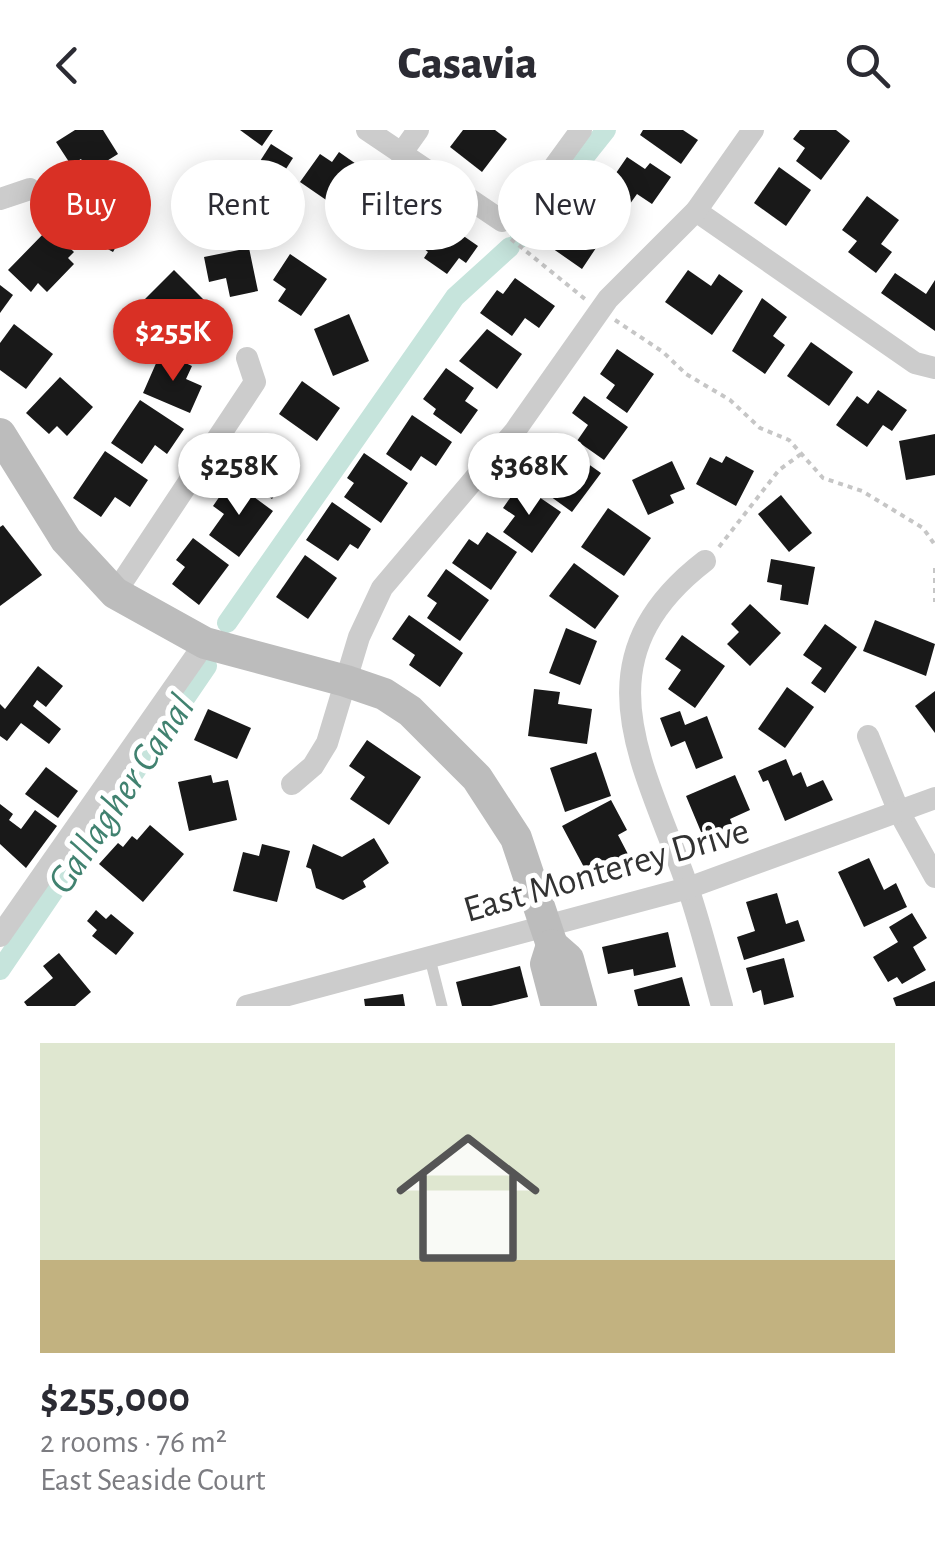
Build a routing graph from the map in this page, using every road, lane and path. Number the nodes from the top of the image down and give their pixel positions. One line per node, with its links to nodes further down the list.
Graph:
1 (367, 130): 5 (street)
2 (418, 130): 5 (street)
3 (581, 130): 6 (street)
4 (753, 130): 9 (street)
5 (401, 154): 10 (street)
6 (559, 160)
7 (30, 189): 8 (street)
8 (0, 198)
9 (696, 211): 15 (street); 25 (street)
10 (498, 218)
11 (524, 250): 12 (path)
12 (589, 302)
13 (612, 319): 17 (path)
14 (247, 358): 22 (street)
15 (935, 368)
16 (0, 434): 18 (street)
17 (802, 454): 19 (path); 20 (path)
18 (9, 473): 22 (street)
19 (935, 545)
20 (705, 561): 31 (street)
21 (935, 568): 23 (path)
22 (114, 593): 24 (street)
23 (935, 602)
24 (204, 643): 25 (street); 33 (street)
25 (346, 681): 27 (street); 32 (street)
26 (868, 736): 29 (street)
27 (292, 784)
28 (935, 798): 29 (street, East Monterey Drive)
29 (899, 812): 30 (street); 31 (street, East Monterey Drive)
30 (935, 877)
31 (688, 888): 32 (street, East Monterey Drive); 40 (street)
32 (549, 934): 34 (street, East Monterey Drive); 38 (street); 39 (street)
33 (0, 936)
34 (428, 955): 35 (street, East Monterey Drive); 37 (lane)
35 (292, 999): 36 (street, East Monterey Drive)
36 (248, 1006)
37 (442, 1006)
38 (557, 1006)
39 (581, 1006)
40 (722, 1006)

